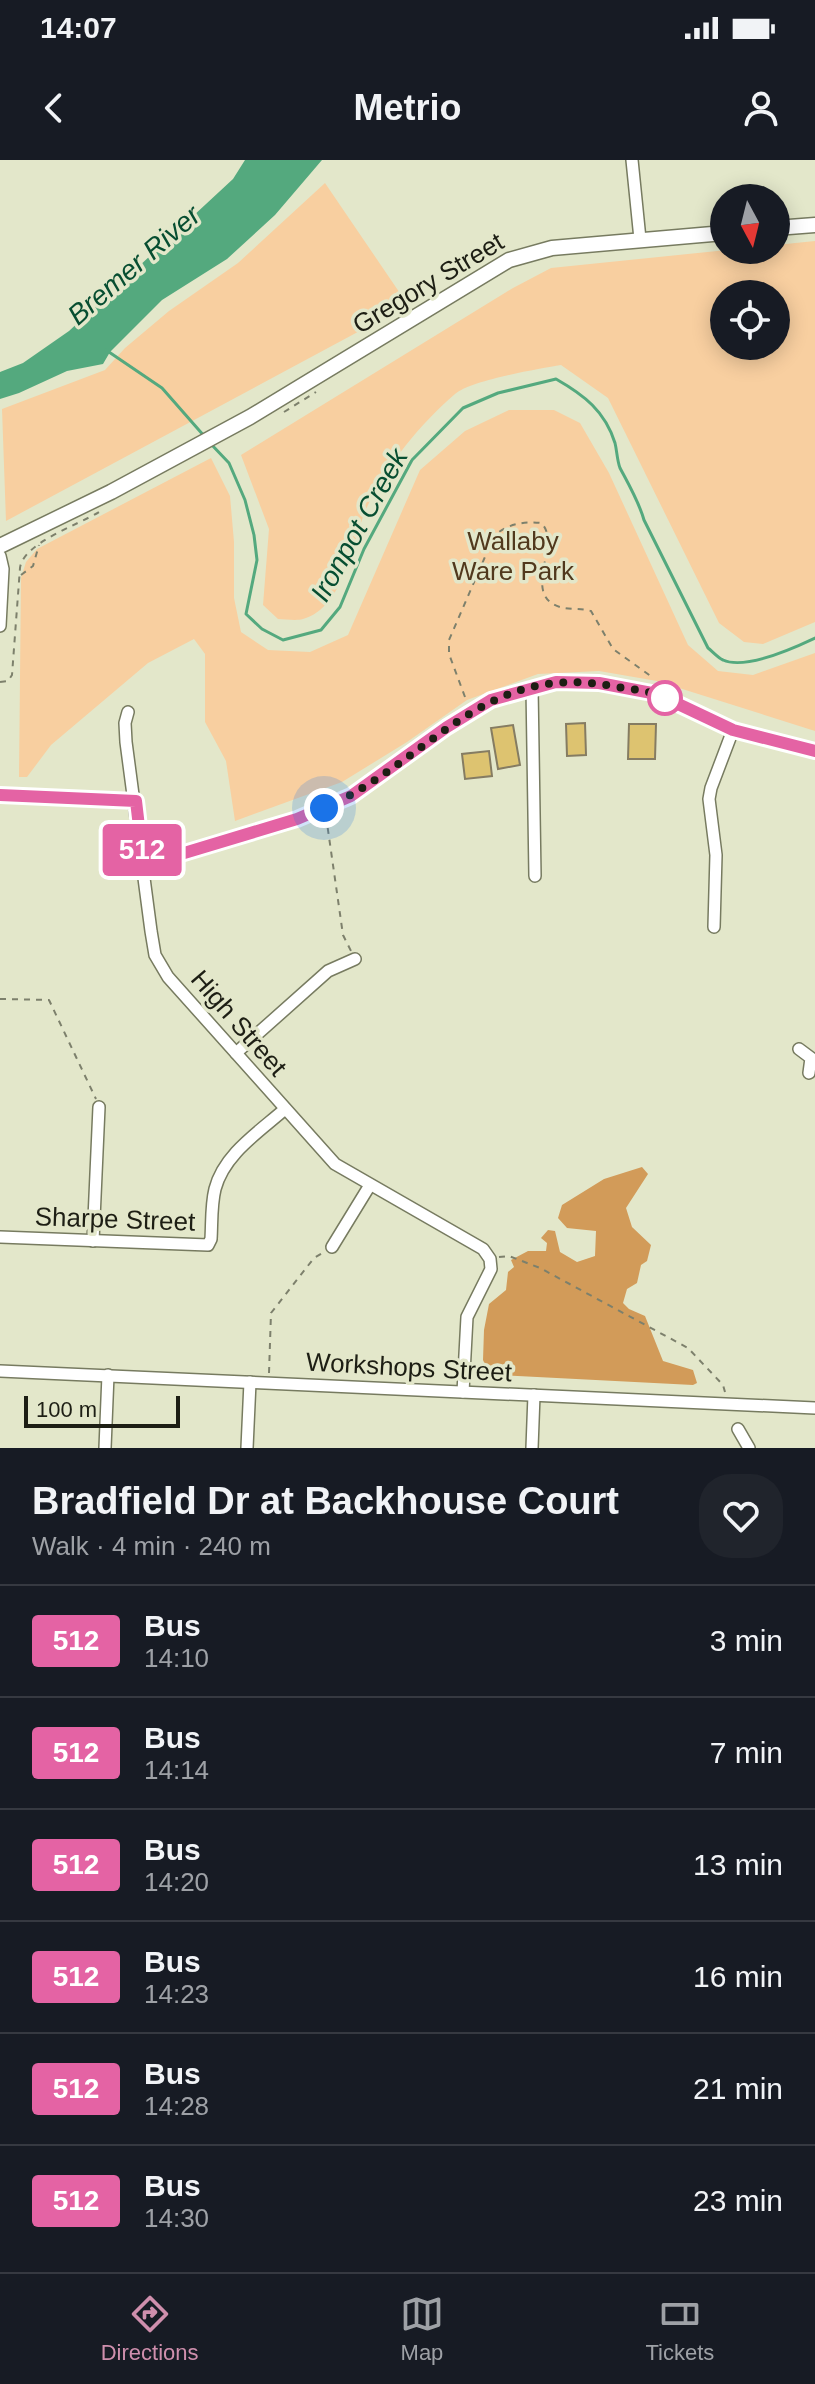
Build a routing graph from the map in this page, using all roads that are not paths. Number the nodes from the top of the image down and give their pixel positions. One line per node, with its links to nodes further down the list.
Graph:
1 (632, 160): 5 (street)
2 (815, 225): 3 (main road)
3 (790, 227)
4 (710, 234): 5 (main road, Gregory Street)
5 (640, 239): 6 (main road, Gregory Street)
6 (0, 546)
7 (0, 556): 8 (street)
8 (0, 626)
9 (532, 687): 11 (street); 15 (street); 16 (street)
10 (128, 712): 14 (street, High Street)
11 (733, 730): 12 (street); 17 (street)
12 (815, 751)
13 (0, 795): 14 (street)
14 (136, 801): 15 (street, High Street)
15 (143, 861): 20 (street, High Street)
16 (535, 876)
17 (714, 927)
18 (355, 959): 20 (street)
19 (799, 1049): 21 (street)
20 (236, 1053): 24 (street, High Street)
21 (813, 1057): 22 (street)
22 (809, 1073)
23 (99, 1107): 27 (street)
24 (285, 1109): 25 (street, High Street); 27 (street, Sharpe Street)
25 (370, 1185): 28 (street); 32 (street, High Street)
26 (0, 1237): 27 (street, Sharpe Street)
27 (93, 1241)
28 (332, 1247)
29 (0, 1371): 30 (street, Workshops Street)
30 (108, 1375): 31 (street, Workshops Street); 36 (street)
31 (250, 1382): 32 (street, Workshops Street); 37 (street)
32 (463, 1392): 33 (street, Workshops Street)
33 (534, 1395): 34 (street, Workshops Street); 38 (street)
34 (815, 1408)
35 (738, 1429): 39 (street)
36 (105, 1448)
37 (247, 1448)
38 (532, 1448)
39 (749, 1448)

